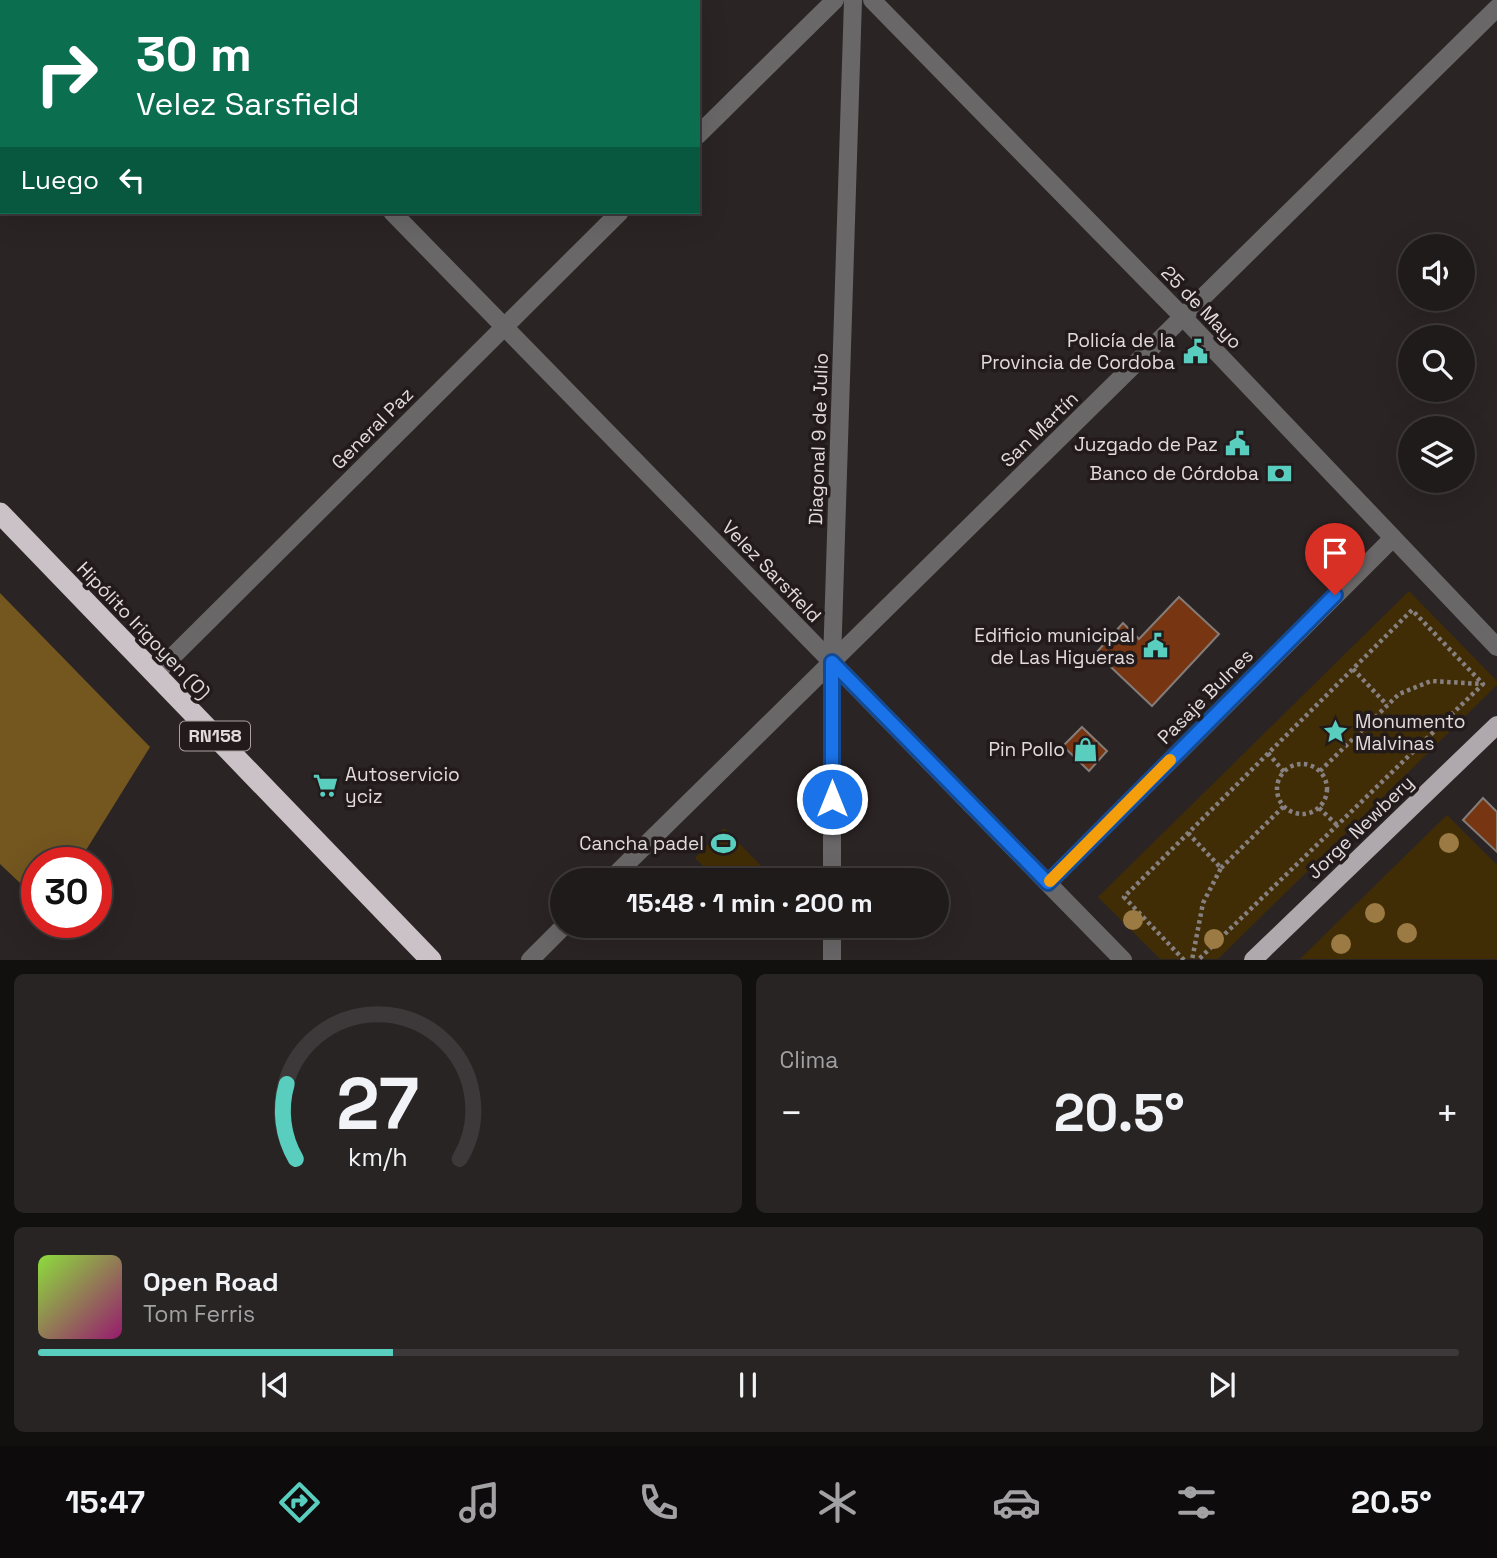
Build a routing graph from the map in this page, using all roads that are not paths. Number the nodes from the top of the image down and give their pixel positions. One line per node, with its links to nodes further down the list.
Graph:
1 (835, 0): 5 (street)
2 (853, 0): 13 (street, Diagonal 9 de Julio)
3 (872, 0): 8 (street, 25 de Mayo)
4 (1497, 8): 8 (street, San Martín)
5 (700, 133)
6 (394, 214): 9 (street, Velez Sarsfield)
7 (618, 214): 9 (street, General Paz)
8 (1183, 317): 11 (street, 25 de Mayo); 13 (street, San Martín)
9 (503, 326): 13 (street, Velez Sarsfield); 14 (street, General Paz)
10 (0, 513): 14 (highway, Hipólito Irigoyen (O) / RN158)
11 (1393, 538): 12 (street, 25 de Mayo); 18 (street, Pasaje Bulnes)
12 (1497, 647)
13 (832, 662): 16 (street, San Martín); 17 (street, Diagonal 9 de Julio); 18 (street, Velez Sarsfield)
14 (155, 674): 21 (highway, Hipólito Irigoyen (O) / RN158)
15 (1497, 725): 25 (main road, Jorge Newbery)
16 (622, 868)
17 (832, 868)
18 (1048, 883): 24 (street, Velez Sarsfield)
19 (552, 938): 22 (street)
20 (832, 938): 23 (street)
21 (431, 960)
22 (530, 960)
23 (832, 960)
24 (1123, 960)
25 (1253, 960)

